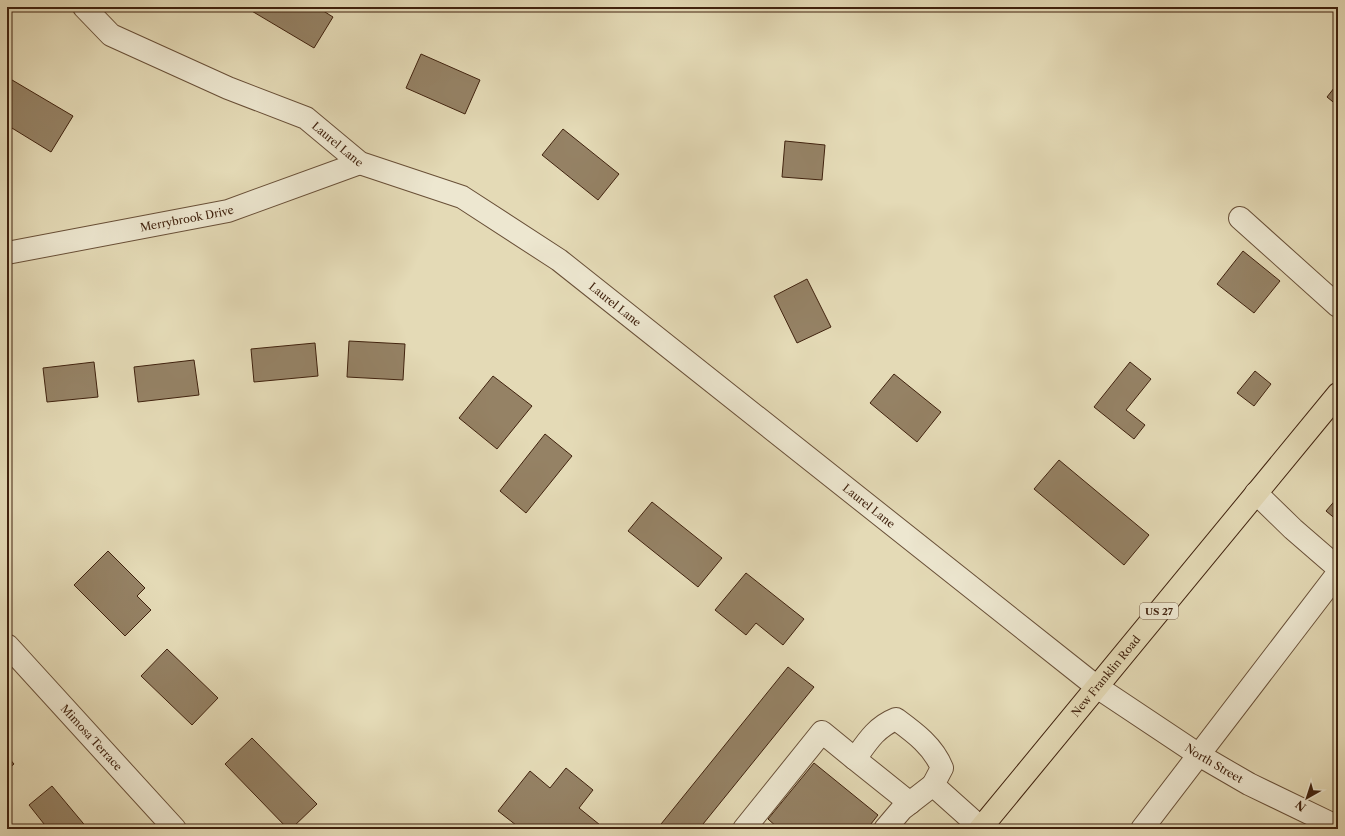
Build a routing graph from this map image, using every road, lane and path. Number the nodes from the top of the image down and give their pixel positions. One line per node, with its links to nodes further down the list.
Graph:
1 (84, 7): 2 (street, Laurel Lane)
2 (360, 163): 4 (street, Merrybrook Drive); 11 (street, Laurel Lane)
3 (1240, 218): 5 (street)
4 (7, 253)
5 (1338, 306)
6 (1338, 394): 7 (highway, New Franklin Road / US 27)
7 (1256, 493): 8 (street); 11 (highway, New Franklin Road / US 27)
8 (1338, 568)
9 (1338, 573): 12 (street)
10 (8, 646): 18 (street, Mimosa Terrace)
11 (1097, 687): 12 (street, North Street); 17 (highway, New Franklin Road / US 27)
12 (1199, 755): 16 (street, North Street); 21 (street)
13 (854, 758): 14 (street); 15 (street); 19 (street)
14 (933, 785): 15 (street); 17 (street)
15 (910, 803): 20 (street)
16 (1338, 827)
17 (981, 828)
18 (175, 829)
19 (744, 829)
20 (886, 829)
21 (1142, 829)

